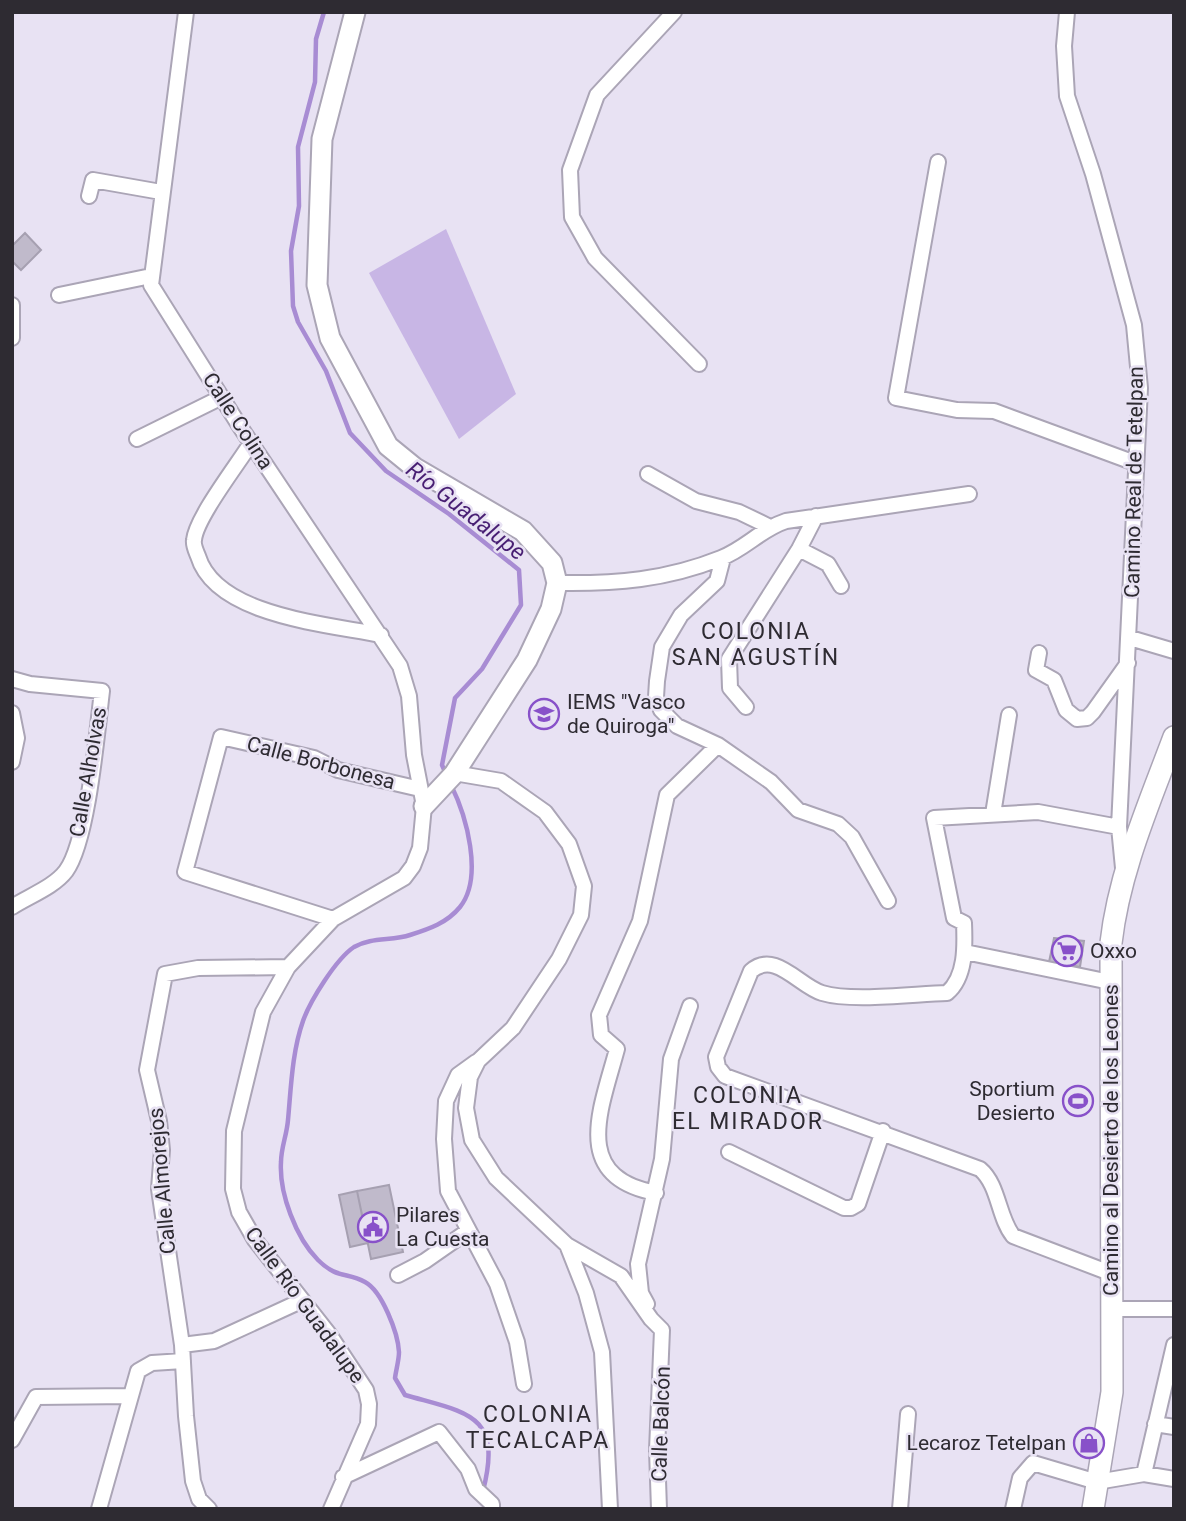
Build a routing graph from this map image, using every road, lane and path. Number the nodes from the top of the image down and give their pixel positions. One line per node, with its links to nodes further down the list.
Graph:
1 (186, 12): 6 (street, Calle Colina)
2 (355, 12): 23 (street)
3 (674, 12): 12 (street)
4 (1067, 12): 16 (street, Camino Real de Tetelpan)
5 (938, 162): 16 (street)
6 (161, 192): 7 (street); 8 (street, Calle Colina)
7 (89, 196)
8 (151, 276): 9 (street); 13 (street, Calle Colina)
9 (59, 295)
10 (12, 305): 11 (street)
11 (12, 338)
12 (699, 364)
13 (222, 397): 14 (street); 15 (street, Calle Colina)
14 (137, 439)
15 (251, 443): 25 (street, Calle Colina); 25 (street)
16 (1135, 463): 26 (street, Camino Real de Tetelpan)
17 (648, 474): 20 (street)
18 (970, 494): 19 (street)
19 (816, 516): 20 (street); 21 (street)
20 (768, 526): 22 (street)
21 (799, 549): 24 (street); 31 (street)
22 (723, 558): 23 (street); 35 (street)
23 (557, 583): 38 (street)
24 (841, 586)
25 (381, 635): 39 (street, Calle Colina)
26 (1130, 638): 27 (street); 29 (street, Camino Real de Tetelpan)
27 (1174, 651)
28 (1039, 653): 29 (street)
29 (1128, 662): 41 (street, Camino Real de Tetelpan)
30 (12, 679): 44 (street, Calle Alholvas)
31 (746, 707)
32 (12, 713): 36 (street)
33 (1009, 715): 40 (street)
34 (1174, 737): 37 (main road, Camino al Desierto de los Leones)
35 (718, 745): 43 (street); 53 (street)
36 (12, 762)
37 (1169, 766): 42 (main road, Camino al Desierto de los Leones)
38 (450, 778): 39 (street); 50 (street)
39 (422, 797): 45 (street, Calle Río Guadalupe); 45 (street, Calle Borbonesa)
40 (993, 814): 41 (street); 46 (street)
41 (1119, 827): 42 (street, Camino Real de Tetelpan)
42 (1123, 878): 48 (main road, Camino al Desierto de los Leones)
43 (888, 901)
44 (12, 907)
45 (332, 919): 47 (street, Calle Río Guadalupe)
46 (965, 952): 48 (street); 51 (street)
47 (288, 967): 58 (street, Calle Río Guadalupe); 62 (street, Calle Almorejos)
48 (1110, 982): 56 (main road, Camino al Desierto de los Leones)
49 (690, 1006): 53 (street)
50 (478, 1061): 54 (street); 55 (street)
51 (883, 1131): 52 (street); 56 (street)
52 (729, 1152)
53 (656, 1192): 61 (street)
54 (468, 1231): 57 (street); 66 (street)
55 (566, 1245): 61 (street); 81 (street)
56 (1111, 1273): 59 (main road, Camino al Desierto de los Leones)
57 (398, 1275)
58 (301, 1301): 62 (street); 74 (street, Calle Río Guadalupe)
59 (1112, 1309): 60 (street); 76 (main road, Camino al Desierto de los Leones)
60 (1174, 1309)
61 (662, 1335): 82 (street, Calle Balcón)
62 (182, 1345): 64 (street, Calle Almorejos)
63 (1174, 1345): 65 (street)
64 (183, 1361): 67 (street); 79 (street, Calle Almorejos)
65 (1171, 1368): 70 (street)
66 (524, 1384)
67 (130, 1396): 69 (street); 78 (street)
68 (908, 1414): 83 (street)
69 (18, 1423): 72 (street)
70 (1156, 1424): 71 (street); 73 (street)
71 (1174, 1427)
72 (12, 1440)
73 (1144, 1474): 75 (street); 76 (street)
74 (343, 1476): 77 (street); 80 (street, Calle Río Guadalupe)
75 (1174, 1479)
76 (1097, 1482): 84 (street); 85 (main road, Camino al Desierto de los Leones)
77 (491, 1505)
78 (99, 1509)
79 (209, 1509)
80 (331, 1509)
81 (610, 1509)
82 (659, 1509)
83 (900, 1509)
84 (1013, 1509)
85 (1093, 1509)

